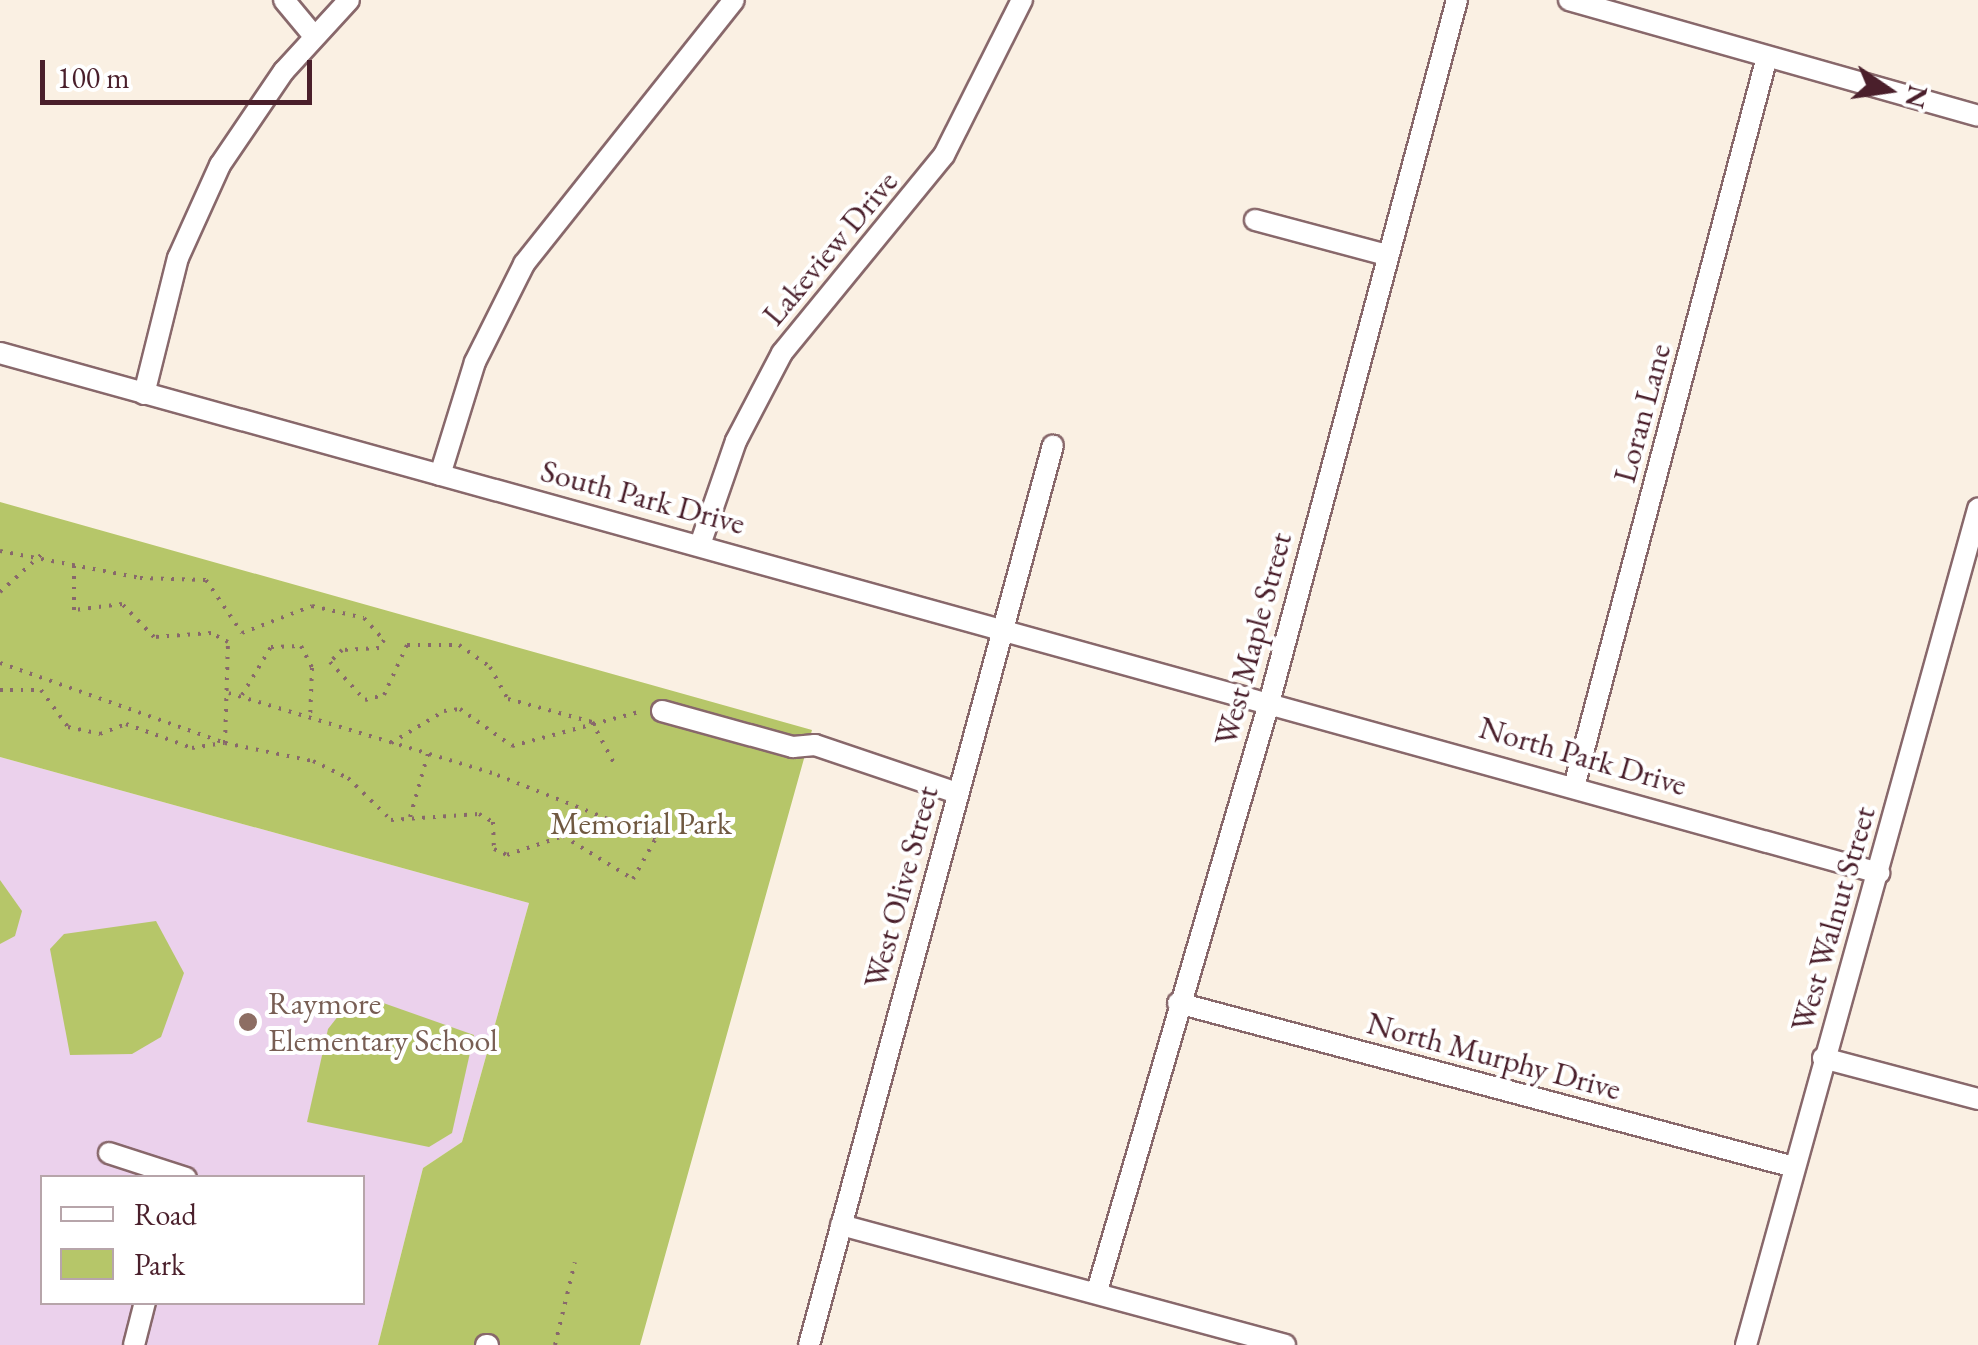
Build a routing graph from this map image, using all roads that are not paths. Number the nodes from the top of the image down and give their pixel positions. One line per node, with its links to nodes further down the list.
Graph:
1 (284, 0): 7 (street)
2 (349, 0): 7 (street)
3 (734, 0): 15 (street)
4 (1022, 0): 17 (street, Lakeview Drive)
5 (1457, 0): 11 (street, West Maple Street)
6 (1569, 0): 8 (street)
7 (314, 36): 13 (street)
8 (1768, 58): 9 (street); 21 (street, Loran Lane)
9 (1978, 116)
10 (1255, 220): 11 (street)
11 (1383, 254): 19 (street, West Maple Street)
12 (0, 353): 13 (street, South Park Drive)
13 (144, 394): 15 (street, South Park Drive)
14 (1053, 445): 18 (street, West Olive Street)
15 (440, 475): 17 (street, South Park Drive)
16 (1978, 509): 23 (street, West Walnut Street)
17 (701, 542): 18 (street, South Park Drive)
18 (1001, 626): 19 (street, South Park Drive); 22 (street, West Olive Street)
19 (1270, 703): 21 (street, North Park Drive); 24 (street, West Maple Street)
20 (662, 711): 22 (street)
21 (1575, 784): 23 (street, North Park Drive)
22 (956, 793): 30 (street, West Olive Street)
23 (1880, 873): 25 (street, West Walnut Street)
24 (1178, 1003): 28 (street, North Murphy Drive); 31 (street, West Maple Street)
25 (1824, 1058): 26 (street); 28 (street, West Walnut Street)
26 (1978, 1099)
27 (109, 1153): 29 (street)
28 (1794, 1167): 36 (street, West Walnut Street)
29 (176, 1175)
30 (841, 1225): 31 (street); 34 (street, West Olive Street)
31 (1097, 1291): 35 (street)
32 (144, 1305): 33 (street)
33 (134, 1345)
34 (808, 1345)
35 (1285, 1345)
36 (1746, 1345)

